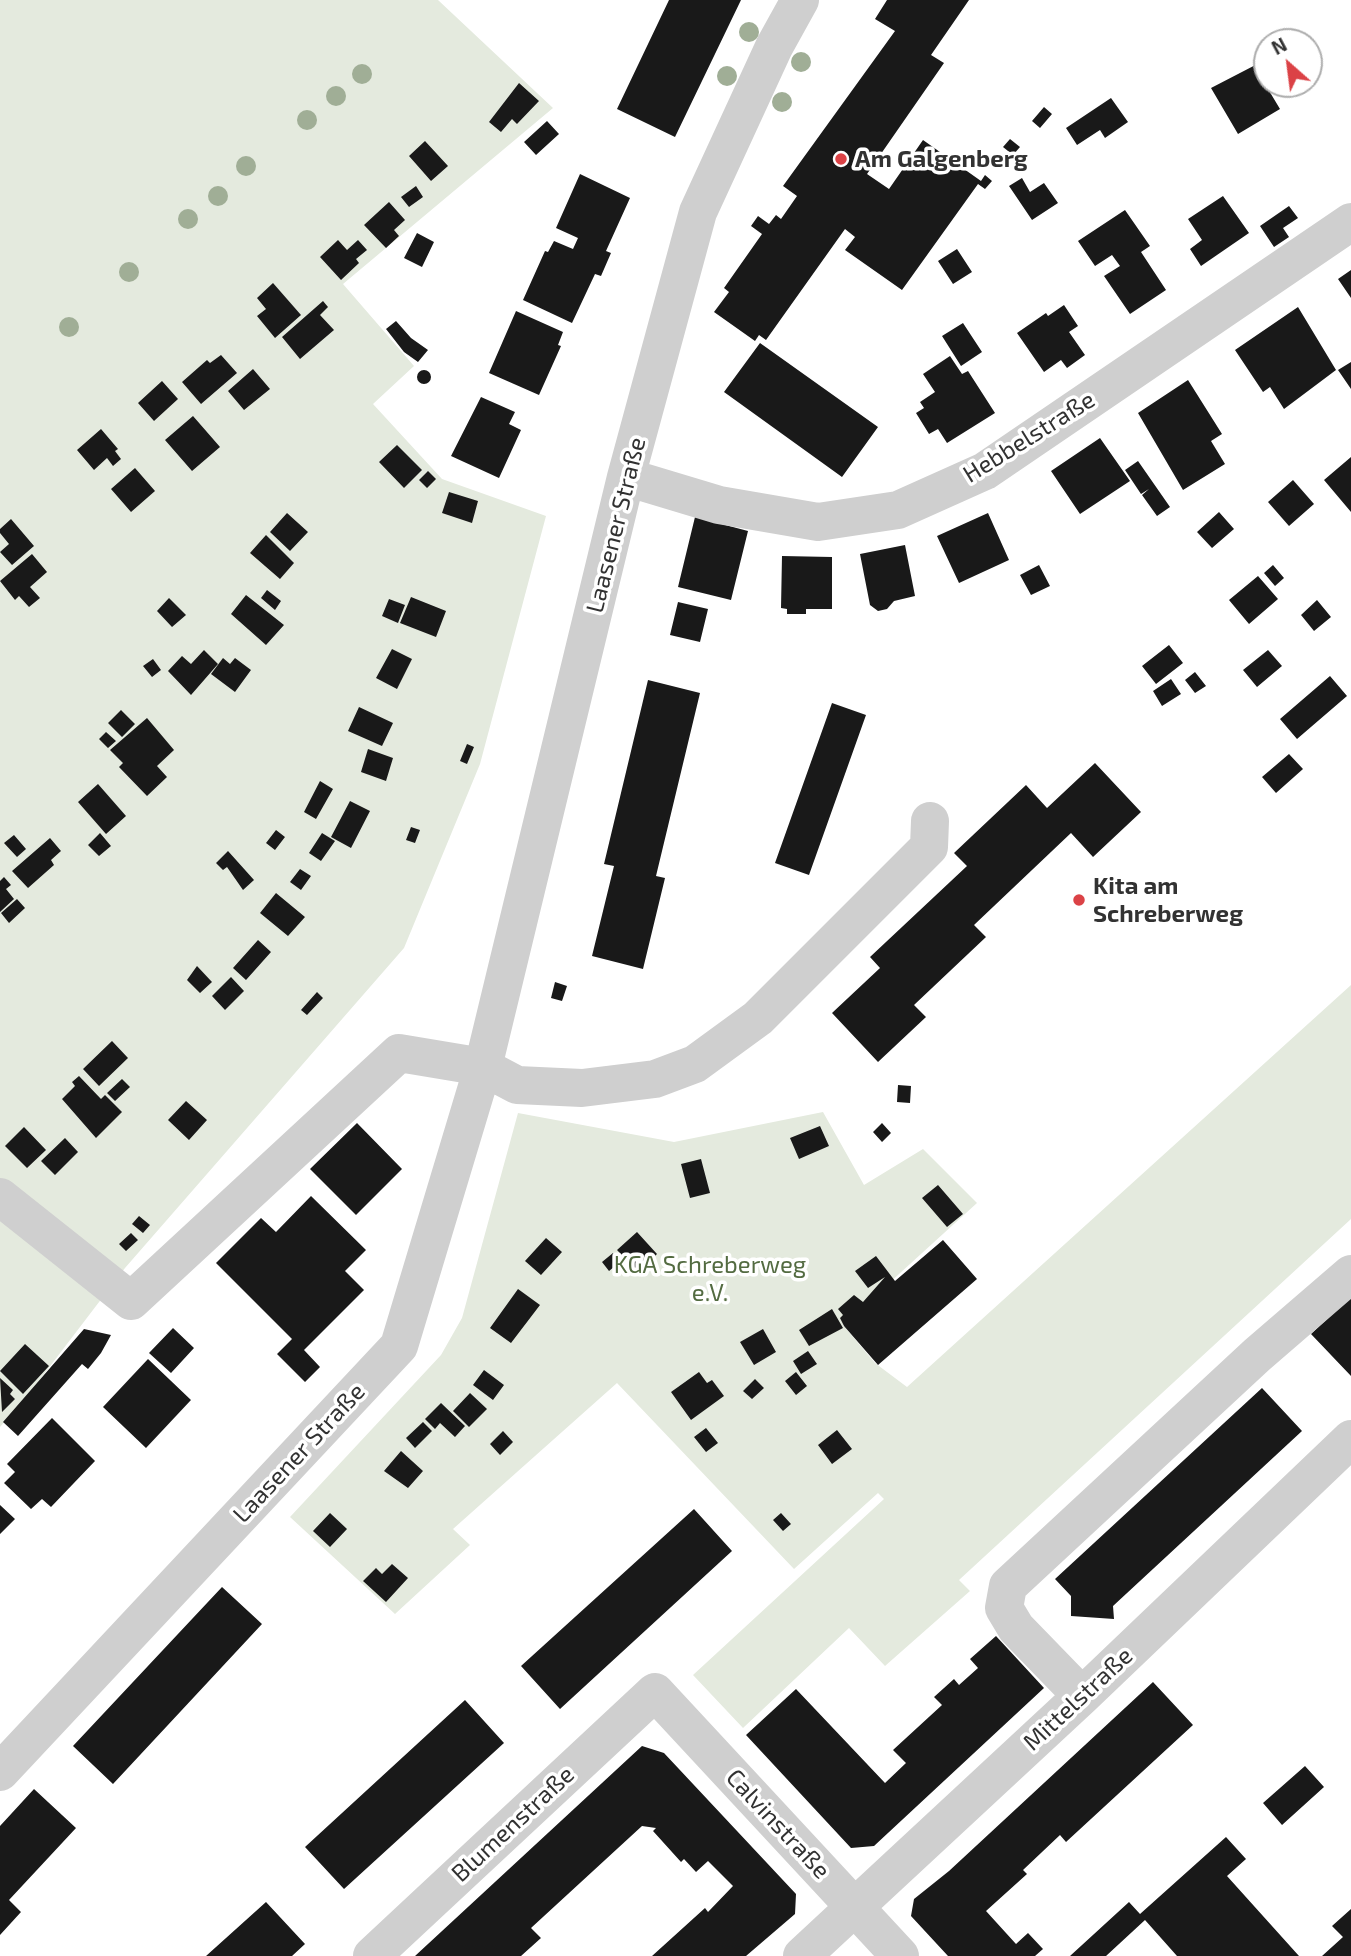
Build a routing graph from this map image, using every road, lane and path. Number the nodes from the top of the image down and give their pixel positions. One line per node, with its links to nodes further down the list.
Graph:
1 (800, 0): 3 (street, Laasener Straße)
2 (1351, 222): 3 (street, Hebbelstraße)
3 (626, 477): 5 (street, Laasener Straße)
4 (930, 821): 5 (street)
5 (483, 1067): 6 (street); 11 (street, Laasener Straße)
6 (0, 1197)
7 (1351, 1274): 10 (street)
8 (1351, 1439): 10 (street, Mittelstraße)
9 (655, 1692): 12 (street, Calvinstraße); 13 (street, Blumenstraße)
10 (1082, 1696): 12 (street, Mittelstraße)
11 (0, 1772)
12 (856, 1906): 14 (street, Mittelstraße); 15 (street, Calvinstraße)
13 (372, 1956)
14 (802, 1956)
15 (900, 1956)

